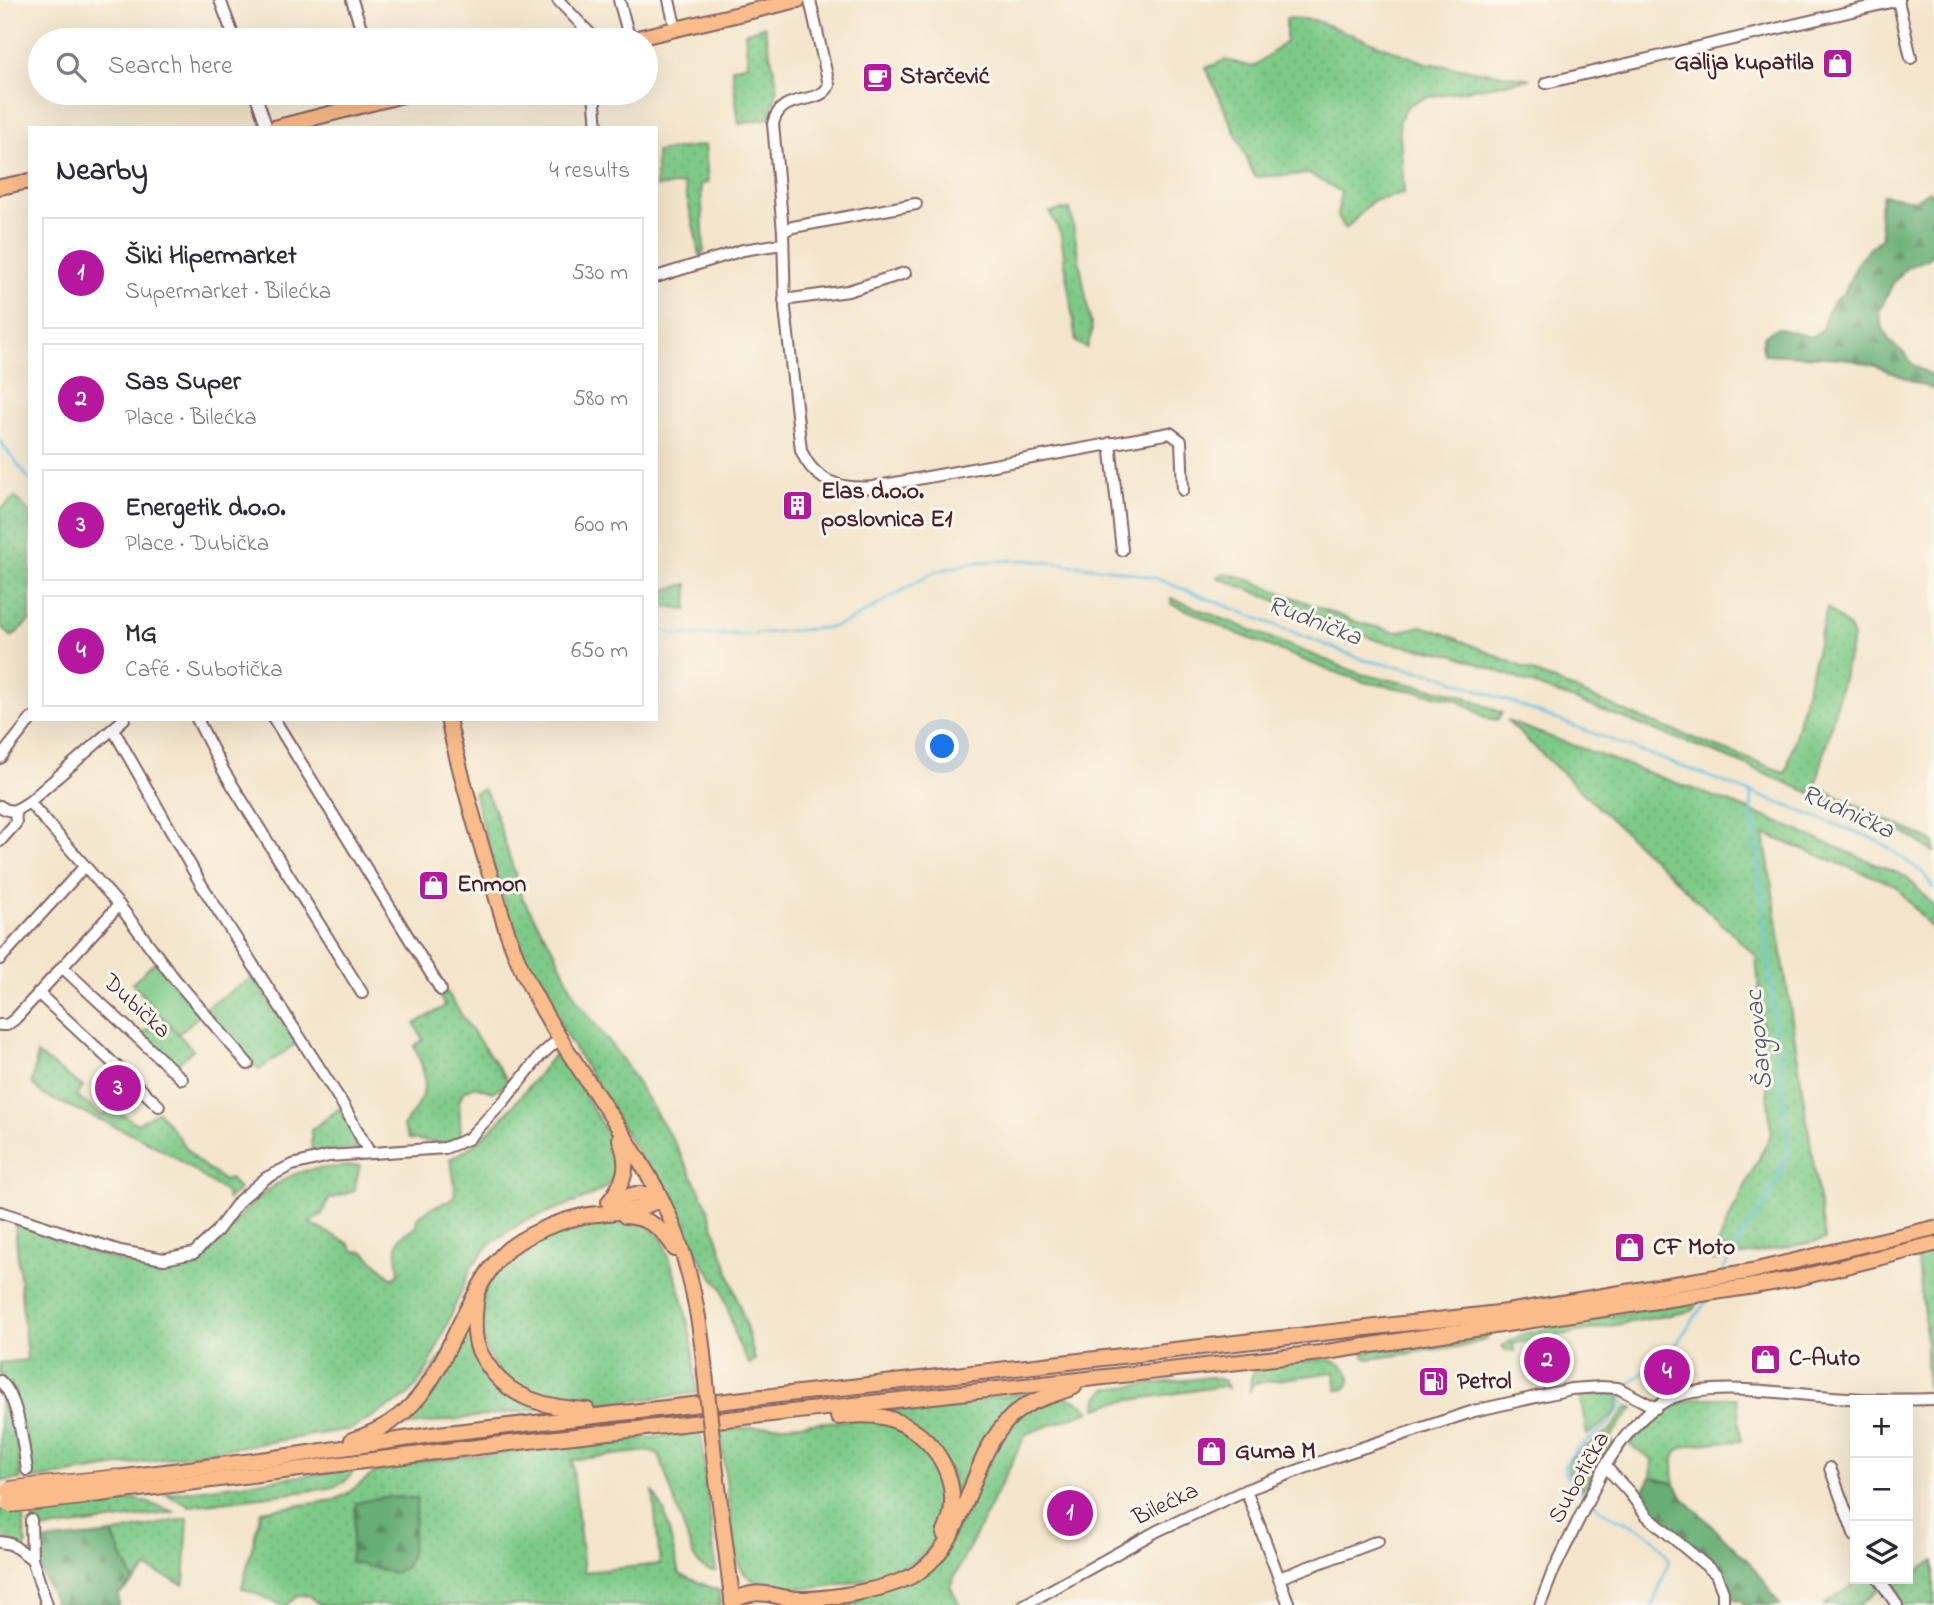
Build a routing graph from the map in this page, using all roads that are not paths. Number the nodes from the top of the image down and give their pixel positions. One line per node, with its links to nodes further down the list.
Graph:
1 (220, 0): 9 (street)
2 (352, 0): 10 (street)
3 (558, 0): 11 (street)
4 (619, 0): 12 (street)
5 (669, 0): 13 (street)
6 (798, 0): 13 (main road)
7 (810, 0): 28 (street)
8 (1898, 0): 15 (street); 16 (street)
9 (230, 28)
10 (361, 28)
11 (585, 28)
12 (627, 28)
13 (676, 30): 14 (main road)
14 (658, 34)
15 (1911, 58)
16 (1546, 83)
17 (259, 105): 22 (street)
18 (360, 105): 20 (main road)
19 (595, 105): 24 (street)
20 (345, 111): 21 (main road); 23 (main road)
21 (312, 124)
22 (266, 126)
23 (330, 126)
24 (597, 126)
25 (28, 181): 26 (main road)
26 (0, 187)
27 (916, 204): 28 (street)
28 (783, 232): 29 (street)
29 (782, 244): 31 (street); 32 (street)
30 (905, 272): 32 (street)
31 (658, 276)
32 (785, 300): 33 (street)
33 (1110, 443): 34 (street); 35 (street)
34 (1183, 490)
35 (1122, 550)
36 (29, 721): 42 (street)
37 (122, 721): 41 (street)
38 (198, 721): 53 (street)
39 (275, 721): 51 (street)
40 (448, 721): 55 (main road)
41 (113, 729): 43 (street); 60 (street)
42 (0, 758)
43 (29, 802): 45 (street); 47 (street)
44 (0, 806): 45 (street)
45 (15, 811): 46 (street)
46 (0, 841)
47 (85, 866): 48 (street); 49 (street)
48 (119, 905): 50 (street); 56 (street)
49 (0, 959)
50 (62, 967): 52 (street); 57 (street, Dubička)
51 (441, 990)
52 (38, 993): 54 (street); 59 (street)
53 (362, 993)
54 (0, 1025)
55 (560, 1038): 58 (main road); 60 (street)
56 (248, 1064)
57 (182, 1079)
58 (602, 1103): 61 (main road); 62 (main road)
59 (159, 1106)
60 (369, 1152): 63 (street)
61 (660, 1196): 62 (main road); 64 (main road); 67 (main road)
62 (609, 1202): 64 (main road)
63 (0, 1212)
64 (589, 1215): 67 (main road); 68 (main road)
65 (1934, 1228): 72 (main road)
66 (1934, 1244): 69 (main road)
67 (688, 1272): 88 (main road, bridge)
68 (478, 1289): 72 (main road); 75 (main road)
69 (1091, 1378): 74 (main road); 90 (main road)
70 (0, 1381): 78 (street)
71 (1934, 1399): 73 (street, Subotička)
72 (668, 1407): 75 (main road)
73 (1656, 1408): 76 (street, Subotička); 80 (street, Bilećka)
74 (736, 1419): 82 (main road); 90 (main road)
75 (268, 1459): 79 (main road)
76 (1605, 1466): 100 (street, Subotička); 101 (street)
77 (1830, 1468): 85 (street)
78 (27, 1470)
79 (117, 1478): 81 (highway)
80 (1246, 1490): 91 (street); 98 (street, Bilećka)
81 (39, 1493): 82 (highway); 83 (highway, bridge)
82 (85, 1496)
83 (5, 1498)
84 (30, 1520): 89 (street)
85 (1850, 1522)
86 (1378, 1541): 91 (street)
87 (0, 1542): 89 (street)
88 (727, 1557): 93 (main road); 95 (main road)
89 (32, 1559): 96 (street)
90 (930, 1561): 94 (main road)
91 (1279, 1578): 99 (street)
92 (1883, 1584): 102 (street)
93 (765, 1593): 94 (main road); 95 (main road)
94 (798, 1599): 97 (main road)
95 (734, 1604)
96 (47, 1605)
97 (777, 1605)
98 (1024, 1605)
99 (1289, 1605)
100 (1540, 1605)
101 (1723, 1605)
102 (1898, 1605)

